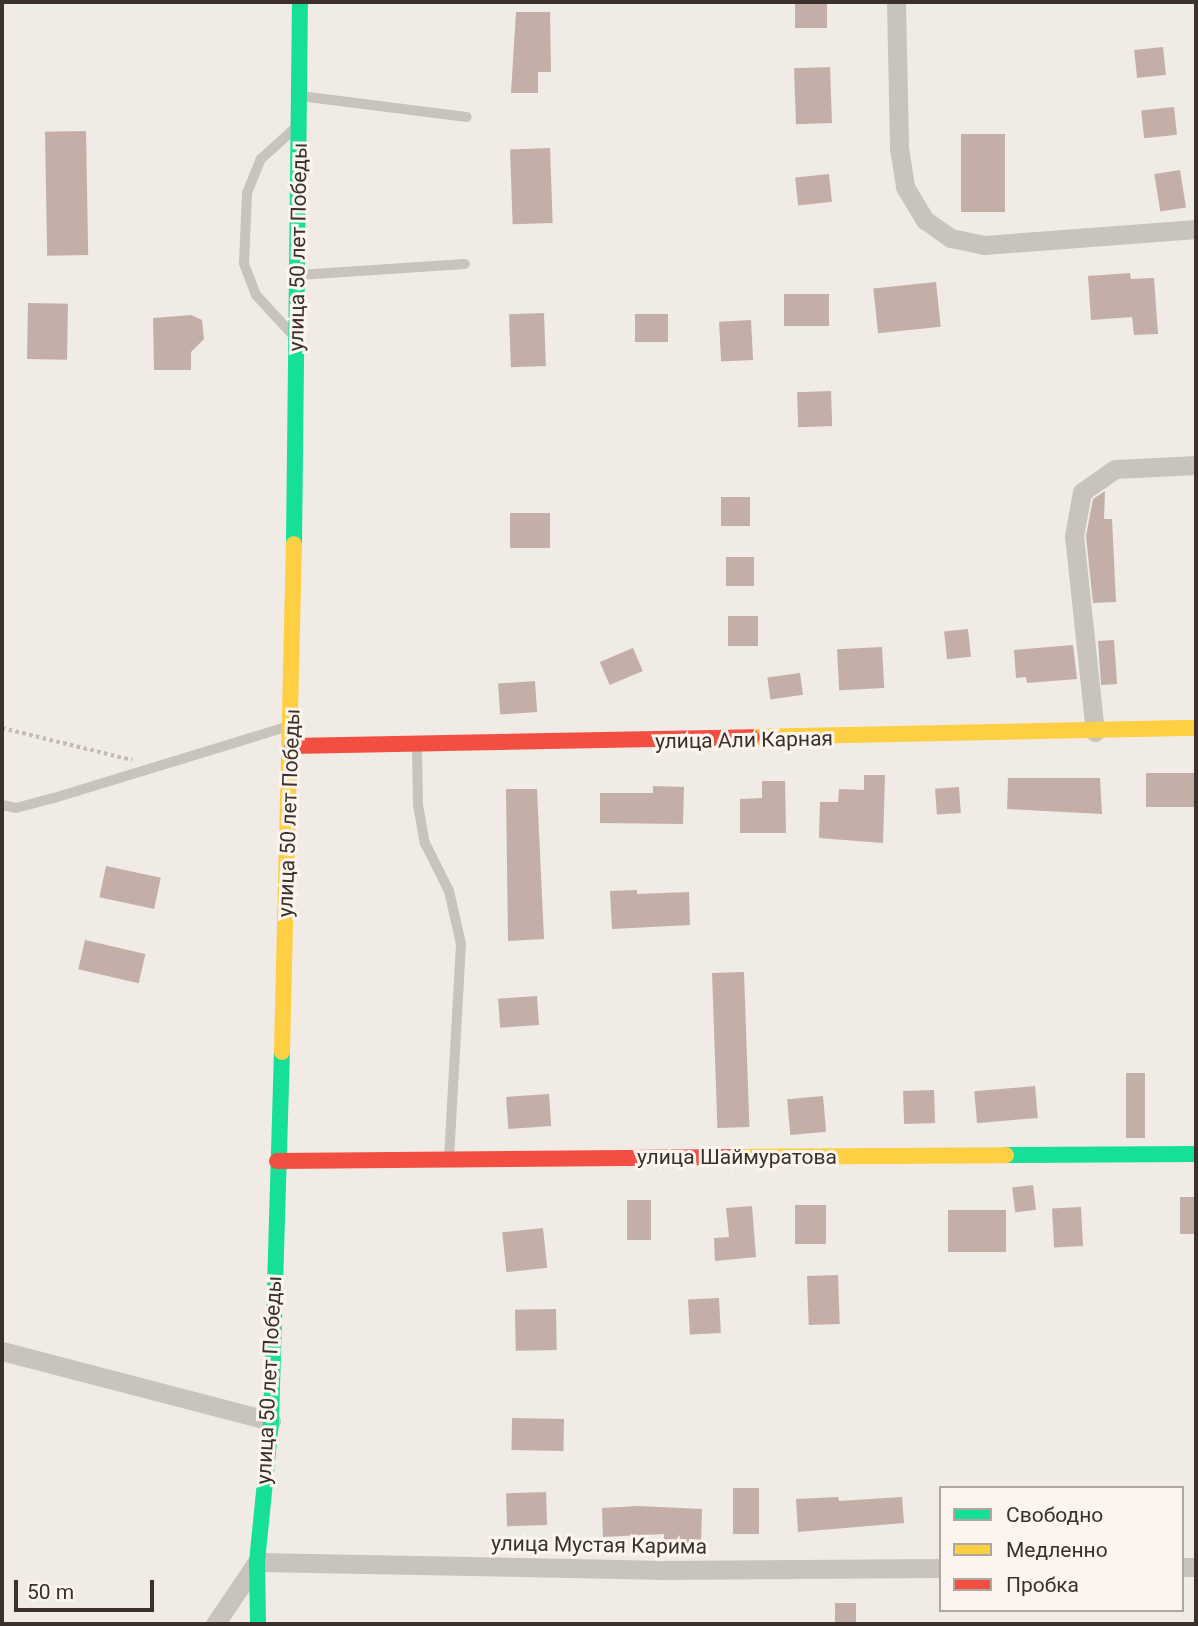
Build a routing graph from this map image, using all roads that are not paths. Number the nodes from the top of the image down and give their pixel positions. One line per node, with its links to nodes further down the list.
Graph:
1 (300, 2): 3 (street, улица 50 лет Победы)
2 (896, 2): 6 (street)
3 (299, 96): 4 (lane); 5 (street, улица 50 лет Победы)
4 (467, 117)
5 (299, 124): 8 (street, улица 50 лет Победы); 9 (lane)
6 (1196, 229)
7 (465, 264): 8 (lane)
8 (298, 275): 9 (street, улица 50 лет Победы)
9 (297, 339): 11 (street, улица 50 лет Победы)
10 (1196, 465): 13 (street)
11 (293, 725): 14 (street, улица 50 лет Победы); 16 (lane)
12 (1196, 728): 13 (street, улица Али Карная)
13 (1095, 732): 15 (street, улица Али Карная)
14 (292, 746): 15 (street, улица Али Карная); 19 (street, улица 50 лет Победы)
15 (416, 747): 18 (lane)
16 (2, 805)
17 (1196, 1154): 18 (street, улица Шаймуратова)
18 (448, 1160): 19 (street, улица Шаймуратова)
19 (277, 1161): 21 (street, улица 50 лет Победы)
20 (2, 1351): 21 (street)
21 (271, 1421): 22 (street, улица 50 лет Победы)
22 (257, 1562): 23 (street, улица Мустая Карима); 24 (street); 25 (street, улица 50 лет Победы)
23 (939, 1568)
24 (215, 1624)
25 (258, 1624)

